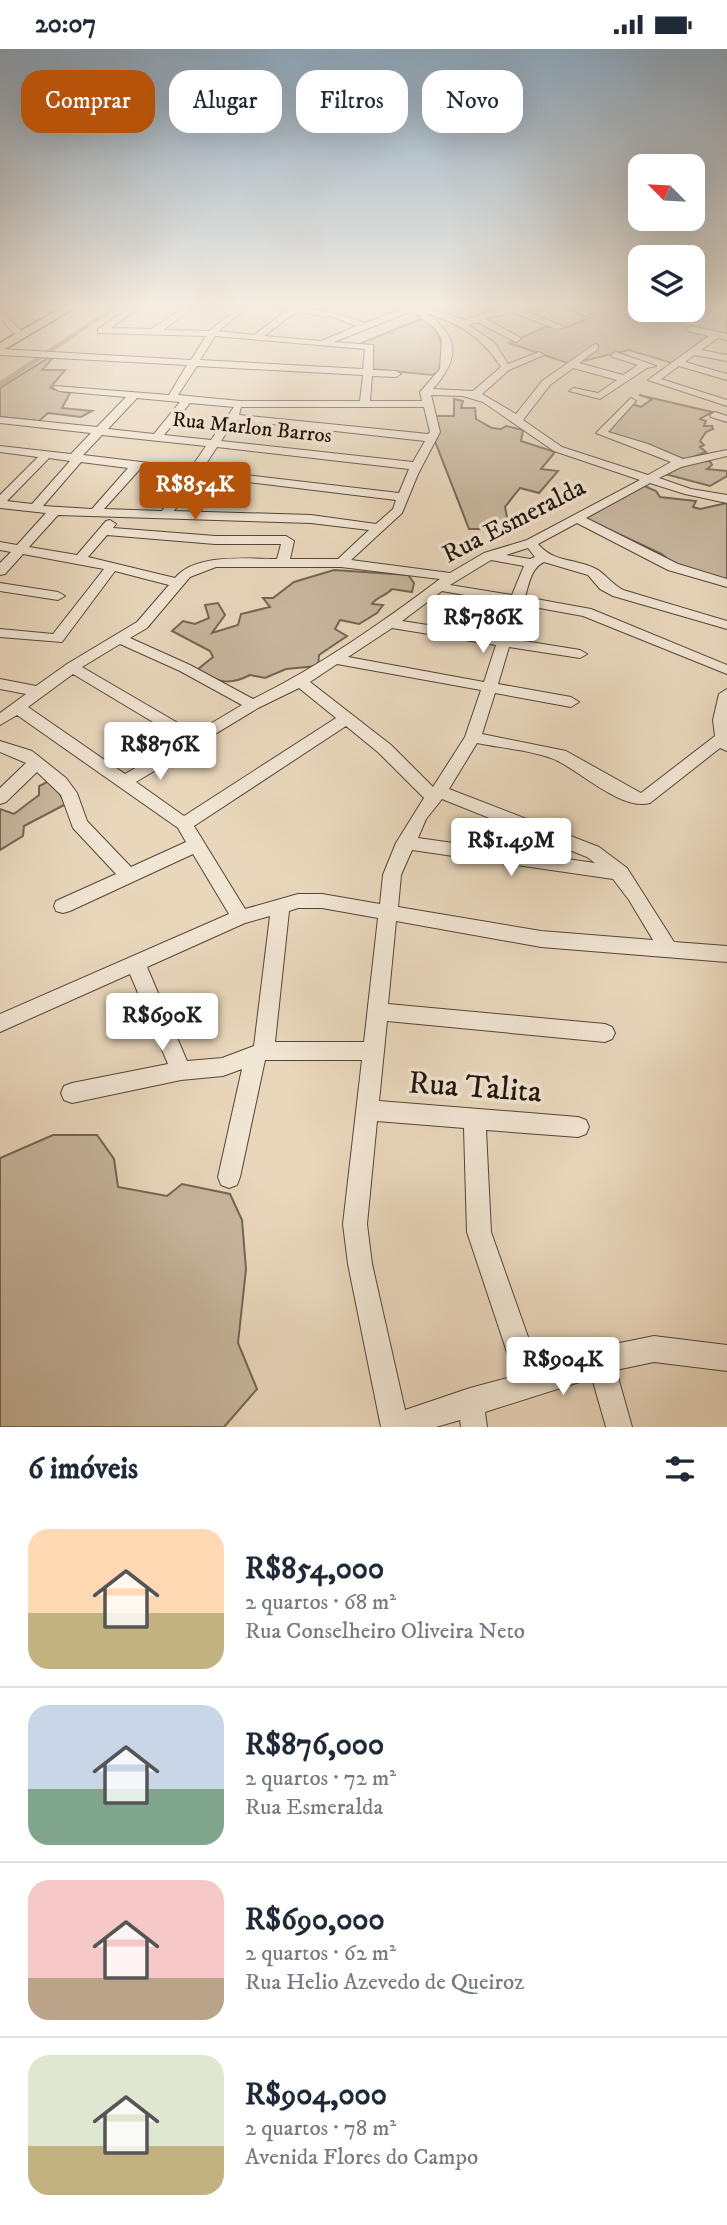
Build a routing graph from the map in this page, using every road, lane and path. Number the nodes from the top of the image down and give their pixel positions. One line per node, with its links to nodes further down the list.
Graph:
1 (190, 371): 19 (street)
2 (355, 371): 10 (street)
3 (443, 371): 18 (street)
4 (502, 371): 16 (street)
5 (565, 371): 27 (street)
6 (598, 371): 13 (street)
7 (636, 371): 13 (street)
8 (667, 371): 23 (street)
9 (707, 371): 12 (street)
10 (368, 372): 11 (street); 22 (street)
11 (396, 374)
12 (727, 377)
13 (625, 379): 15 (street)
14 (59, 388): 17 (street)
15 (574, 391)
16 (475, 395): 18 (street); 27 (street)
17 (133, 396): 19 (street); 30 (street)
18 (426, 398): 22 (street); 32 (street)
19 (171, 400): 20 (street)
20 (186, 401): 24 (street); 31 (street)
21 (631, 401): 38 (street)
22 (365, 403): 24 (street)
23 (727, 403)
24 (240, 404): 26 (street)
25 (715, 415): 28 (street)
26 (232, 417): 32 (street); 33 (street)
27 (518, 419): 42 (street)
28 (727, 419)
29 (0, 420): 30 (street, Rua Marlon Barros)
30 (101, 431): 31 (street, Rua Marlon Barros); 37 (street)
31 (157, 437): 33 (street, Rua Marlon Barros)
32 (432, 438): 40 (street)
33 (214, 444): 40 (street, Rua Marlon Barros); 41 (street)
34 (0, 449): 36 (street)
35 (727, 453): 38 (street, Rua Esmeralda)
36 (46, 455): 37 (street); 47 (street)
37 (76, 458): 39 (street); 48 (street)
38 (682, 463): 42 (street, Rua Esmeralda)
39 (137, 465): 41 (street); 50 (street)
40 (416, 466): 45 (street)
41 (193, 472): 45 (street); 52 (street)
42 (647, 478): 44 (street); 53 (street, Rua Esmeralda)
43 (727, 489): 44 (street)
44 (704, 496): 46 (street)
45 (404, 497): 54 (street)
46 (727, 499)
47 (0, 503): 48 (street)
48 (34, 509): 49 (street)
49 (55, 511): 50 (street); 57 (street)
50 (96, 511): 51 (street)
51 (120, 512): 52 (street); 55 (street)
52 (166, 514): 54 (street)
53 (578, 519): 58 (street, Rua Esmeralda); 67 (street)
54 (380, 528): 62 (street)
55 (104, 531): 60 (street); 61 (street)
56 (0, 547): 57 (street)
57 (21, 550): 60 (street); 64 (street)
58 (535, 555): 59 (street); 59 (street, Rua Esmeralda); 70 (street); 72 (street)
59 (488, 556): 66 (street, Rua Esmeralda)
60 (80, 559): 63 (street)
61 (283, 563): 62 (street); 65 (street)
62 (341, 563): 66 (street)
63 (112, 567): 65 (street); 73 (street)
64 (0, 571)
65 (176, 582): 74 (street)
66 (446, 582): 70 (street); 71 (street, Rua Esmeralda)
67 (727, 583)
68 (0, 587): 69 (street)
69 (58, 596)
70 (517, 601): 75 (street); 79 (street)
71 (390, 623): 75 (street); 77 (street, Rua Esmeralda)
72 (727, 625)
73 (0, 633)
74 (120, 639): 78 (street); 86 (street)
75 (504, 641): 76 (street); 82 (street)
76 (580, 654)
77 (334, 659): 80 (street, Rua Esmeralda); 82 (street)
78 (72, 667): 83 (street); 91 (street)
79 (727, 670)
80 (300, 682): 86 (street, Rua Esmeralda); 88 (street)
81 (0, 684): 83 (street)
82 (491, 687): 85 (street); 90 (street)
83 (37, 691): 87 (street)
84 (727, 694): 92 (street)
85 (571, 702)
86 (253, 705): 91 (street, Rua Esmeralda)
87 (17, 707): 89 (street); 95 (street)
88 (347, 718): 96 (street); 98 (street)
89 (0, 720)
90 (473, 737): 92 (street); 96 (street)
91 (195, 740): 95 (street, Rua Esmeralda)
92 (724, 742)
93 (0, 746): 94 (street)
94 (36, 763): 97 (street); 102 (street)
95 (125, 781): 98 (street)
96 (436, 795): 99 (street); 101 (street)
97 (0, 798)
98 (184, 824): 100 (street)
99 (405, 843): 101 (street); 105 (street)
100 (198, 844): 102 (street); 106 (street)
101 (621, 873): 107 (street)
102 (127, 874): 103 (street)
103 (64, 906)
104 (279, 906): 105 (street); 106 (street); 114 (street)
105 (387, 912): 107 (street); 110 (street)
106 (240, 917): 109 (street)
107 (668, 949): 108 (street)
108 (727, 954)
109 (136, 965): 111 (street); 115 (street)
110 (379, 1013): 112 (street); 113 (street)
111 (0, 1023)
112 (605, 1033)
113 (375, 1051): 114 (street); 117 (street)
114 (260, 1054): 115 (street); 120 (street)
115 (181, 1071): 116 (street)
116 (72, 1093)
117 (366, 1110): 118 (street, Rua Talita); 125 (street)
118 (475, 1121): 119 (street, Rua Talita); 123 (street)
119 (578, 1127)
120 (229, 1177)
121 (727, 1358): 122 (street)
122 (600, 1360): 123 (street); 127 (street)
123 (531, 1383): 124 (street)
124 (470, 1401): 125 (street); 126 (street)
125 (394, 1427)
126 (474, 1427)
127 (619, 1427)

